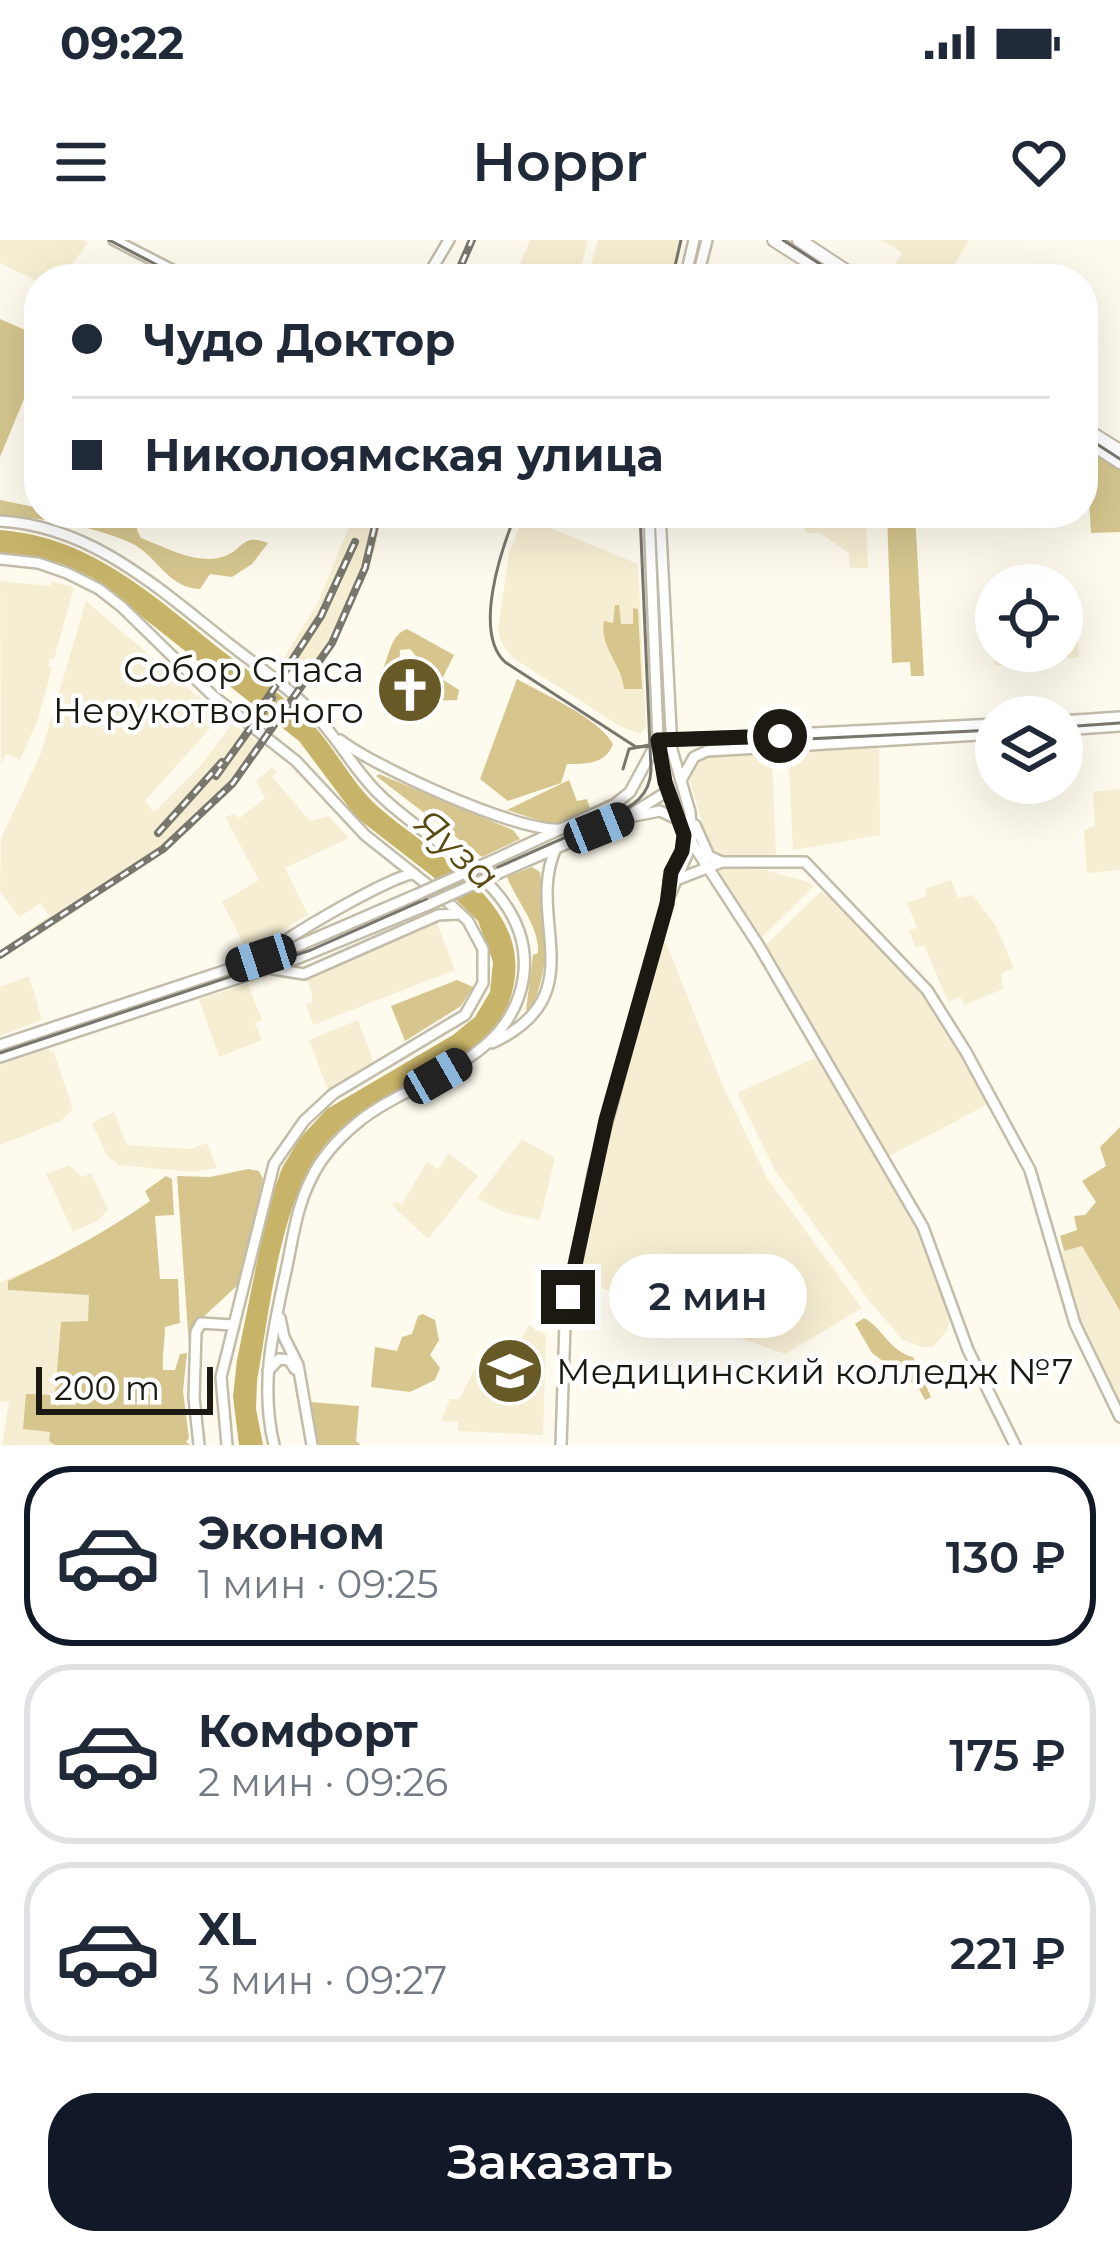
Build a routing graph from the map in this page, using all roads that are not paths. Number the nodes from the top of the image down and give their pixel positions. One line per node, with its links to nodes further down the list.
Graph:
1 (115, 240): 4 (main road)
2 (774, 240): 5 (main road)
3 (799, 240): 6 (main road)
4 (161, 264)
5 (812, 264)
6 (835, 264)
7 (46, 528): 16 (main road)
8 (650, 528): 18 (main road)
9 (661, 528): 19 (main road)
10 (0, 559): 32 (main road)
11 (1120, 717): 12 (main road)
12 (1083, 720)
13 (975, 725): 19 (main road)
14 (1120, 726): 15 (main road)
15 (1083, 729)
16 (329, 731): 20 (main road); 22 (main road)
17 (975, 735): 21 (main road)
18 (658, 740): 19 (main road); 23 (main road); 28 (main road)
19 (672, 740): 21 (main road)
20 (385, 767): 22 (main road); 26 (main road)
21 (680, 781): 23 (main road); 24 (main road)
22 (374, 790): 48 (main road)
23 (668, 791): 25 (main road); 27 (main road)
24 (690, 812): 29 (main road); 34 (main road)
25 (622, 819): 27 (main road); 30 (main road)
26 (517, 822): 28 (main road); 31 (main road)
27 (680, 822): 29 (main road); 38 (main road)
28 (561, 829): 31 (main road)
29 (692, 843): 35 (main road); 38 (main road)
30 (557, 845): 33 (main road); 37 (main road)
31 (523, 847): 45 (main road, bridge)
32 (385, 854): 36 (main road); 39 (main road)
33 (528, 858): 37 (main road); 45 (main road, bridge)
34 (722, 862): 35 (main road); 59 (main road)
35 (707, 866): 38 (main road); 65 (main road)
36 (419, 876): 39 (main road); 40 (main road)
37 (548, 877): 49 (main road)
38 (674, 879): 41 (main road); 41 (main road)
39 (392, 880): 44 (main road)
40 (439, 892): 42 (main road); 43 (main road)
41 (667, 904): 64 (main road)
42 (461, 914): 43 (main road); 55 (main road)
43 (438, 915): 47 (main road)
44 (284, 938): 45 (main road); 46 (main road)
45 (294, 953): 46 (main road); 47 (main road)
46 (264, 964): 47 (main road); 50 (main road)
47 (295, 973)
48 (518, 999): 49 (main road); 52 (main road)
49 (538, 1007): 52 (main road)
50 (54, 1034): 51 (main road); 53 (main road)
51 (0, 1045)
52 (487, 1045): 54 (main road)
53 (0, 1057)
54 (280, 1296): 58 (main road); 63 (main road)
55 (232, 1325): 56 (main road); 57 (main road)
56 (229, 1339): 57 (main road); 61 (main road)
57 (196, 1350): 60 (main road)
58 (266, 1379): 62 (main road); 63 (main road)
59 (1120, 1417)
60 (199, 1445)
61 (227, 1445)
62 (274, 1445)
63 (310, 1445)
64 (561, 1445)
65 (1015, 1445)

